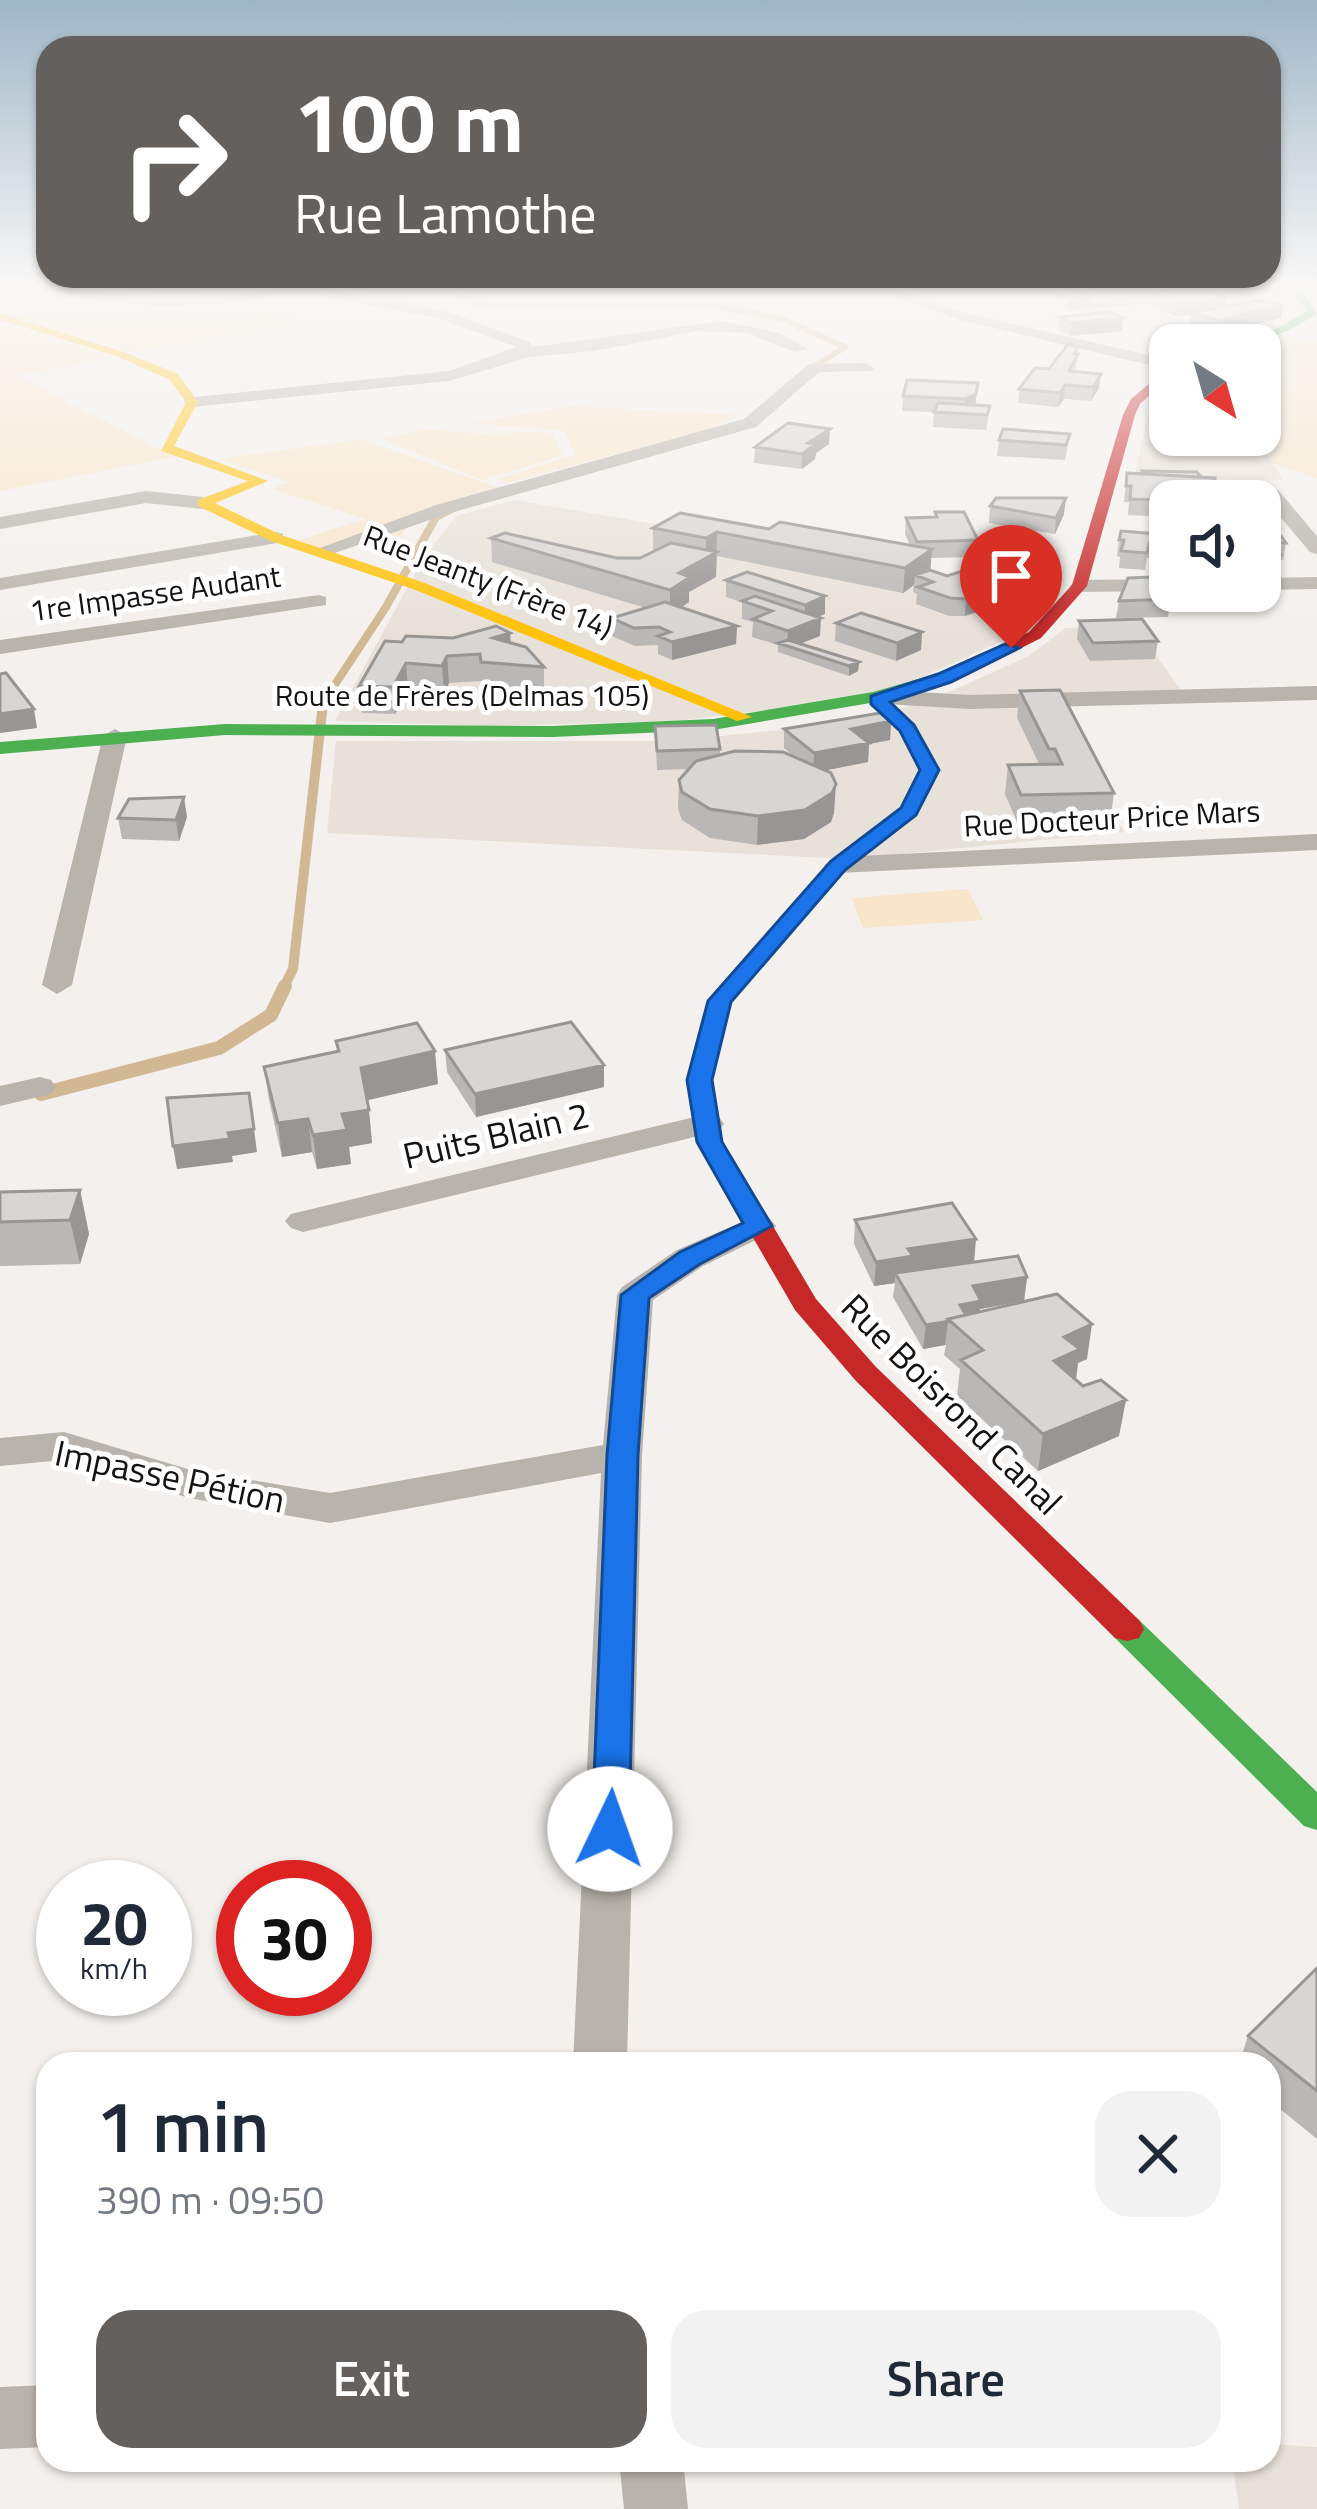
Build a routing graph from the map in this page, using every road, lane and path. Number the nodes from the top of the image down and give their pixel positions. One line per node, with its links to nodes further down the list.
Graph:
1 (202, 401): 4 (street)
2 (775, 401): 10 (street)
3 (1136, 401): 15 (street, Route de Frères (Delmas 105))
4 (192, 402): 5 (street)
5 (203, 503): 7 (street); 8 (street, Rue Jeanty (Frère 14))
6 (1281, 506): 9 (street)
7 (0, 523)
8 (276, 538): 10 (street, Rue Jeanty (Frère 14)); 12 (street)
9 (1317, 548)
10 (319, 552): 20 (street, Rue Jeanty (Frère 14))
11 (1317, 583): 13 (street)
12 (0, 584)
13 (1281, 584)
14 (1149, 585): 15 (street)
15 (1078, 586): 19 (street, Route de Frères (Delmas 105))
16 (319, 601): 17 (street, 1re Impasse Audant)
17 (0, 647)
18 (1317, 693): 19 (street)
19 (882, 699): 20 (street, Route de Frères (Delmas 105)); 24 (street, Rue Boisrond Canal)
20 (751, 720): 21 (street, Route de Frères (Delmas 105))
21 (116, 736): 22 (street, Route de Frères (Delmas 105)); 25 (street)
22 (0, 748)
23 (1317, 842): 24 (street, Rue Docteur Price Mars)
24 (838, 866): 28 (street, Rue Boisrond Canal)
25 (57, 985)
26 (40, 1087): 27 (street)
27 (0, 1096)
28 (707, 1124): 29 (street, Puits Blain 2); 30 (street, Rue Boisrond Canal)
29 (303, 1221)
30 (758, 1226): 32 (street); 33 (street, Rue Boisrond Canal)
31 (0, 1452): 32 (street, Impasse Pétion)
32 (622, 1455): 34 (street)
33 (1317, 1815)
34 (600, 2052)
35 (36, 2416): 36 (street)
36 (0, 2418)
37 (652, 2472): 38 (street)
38 (656, 2509)

